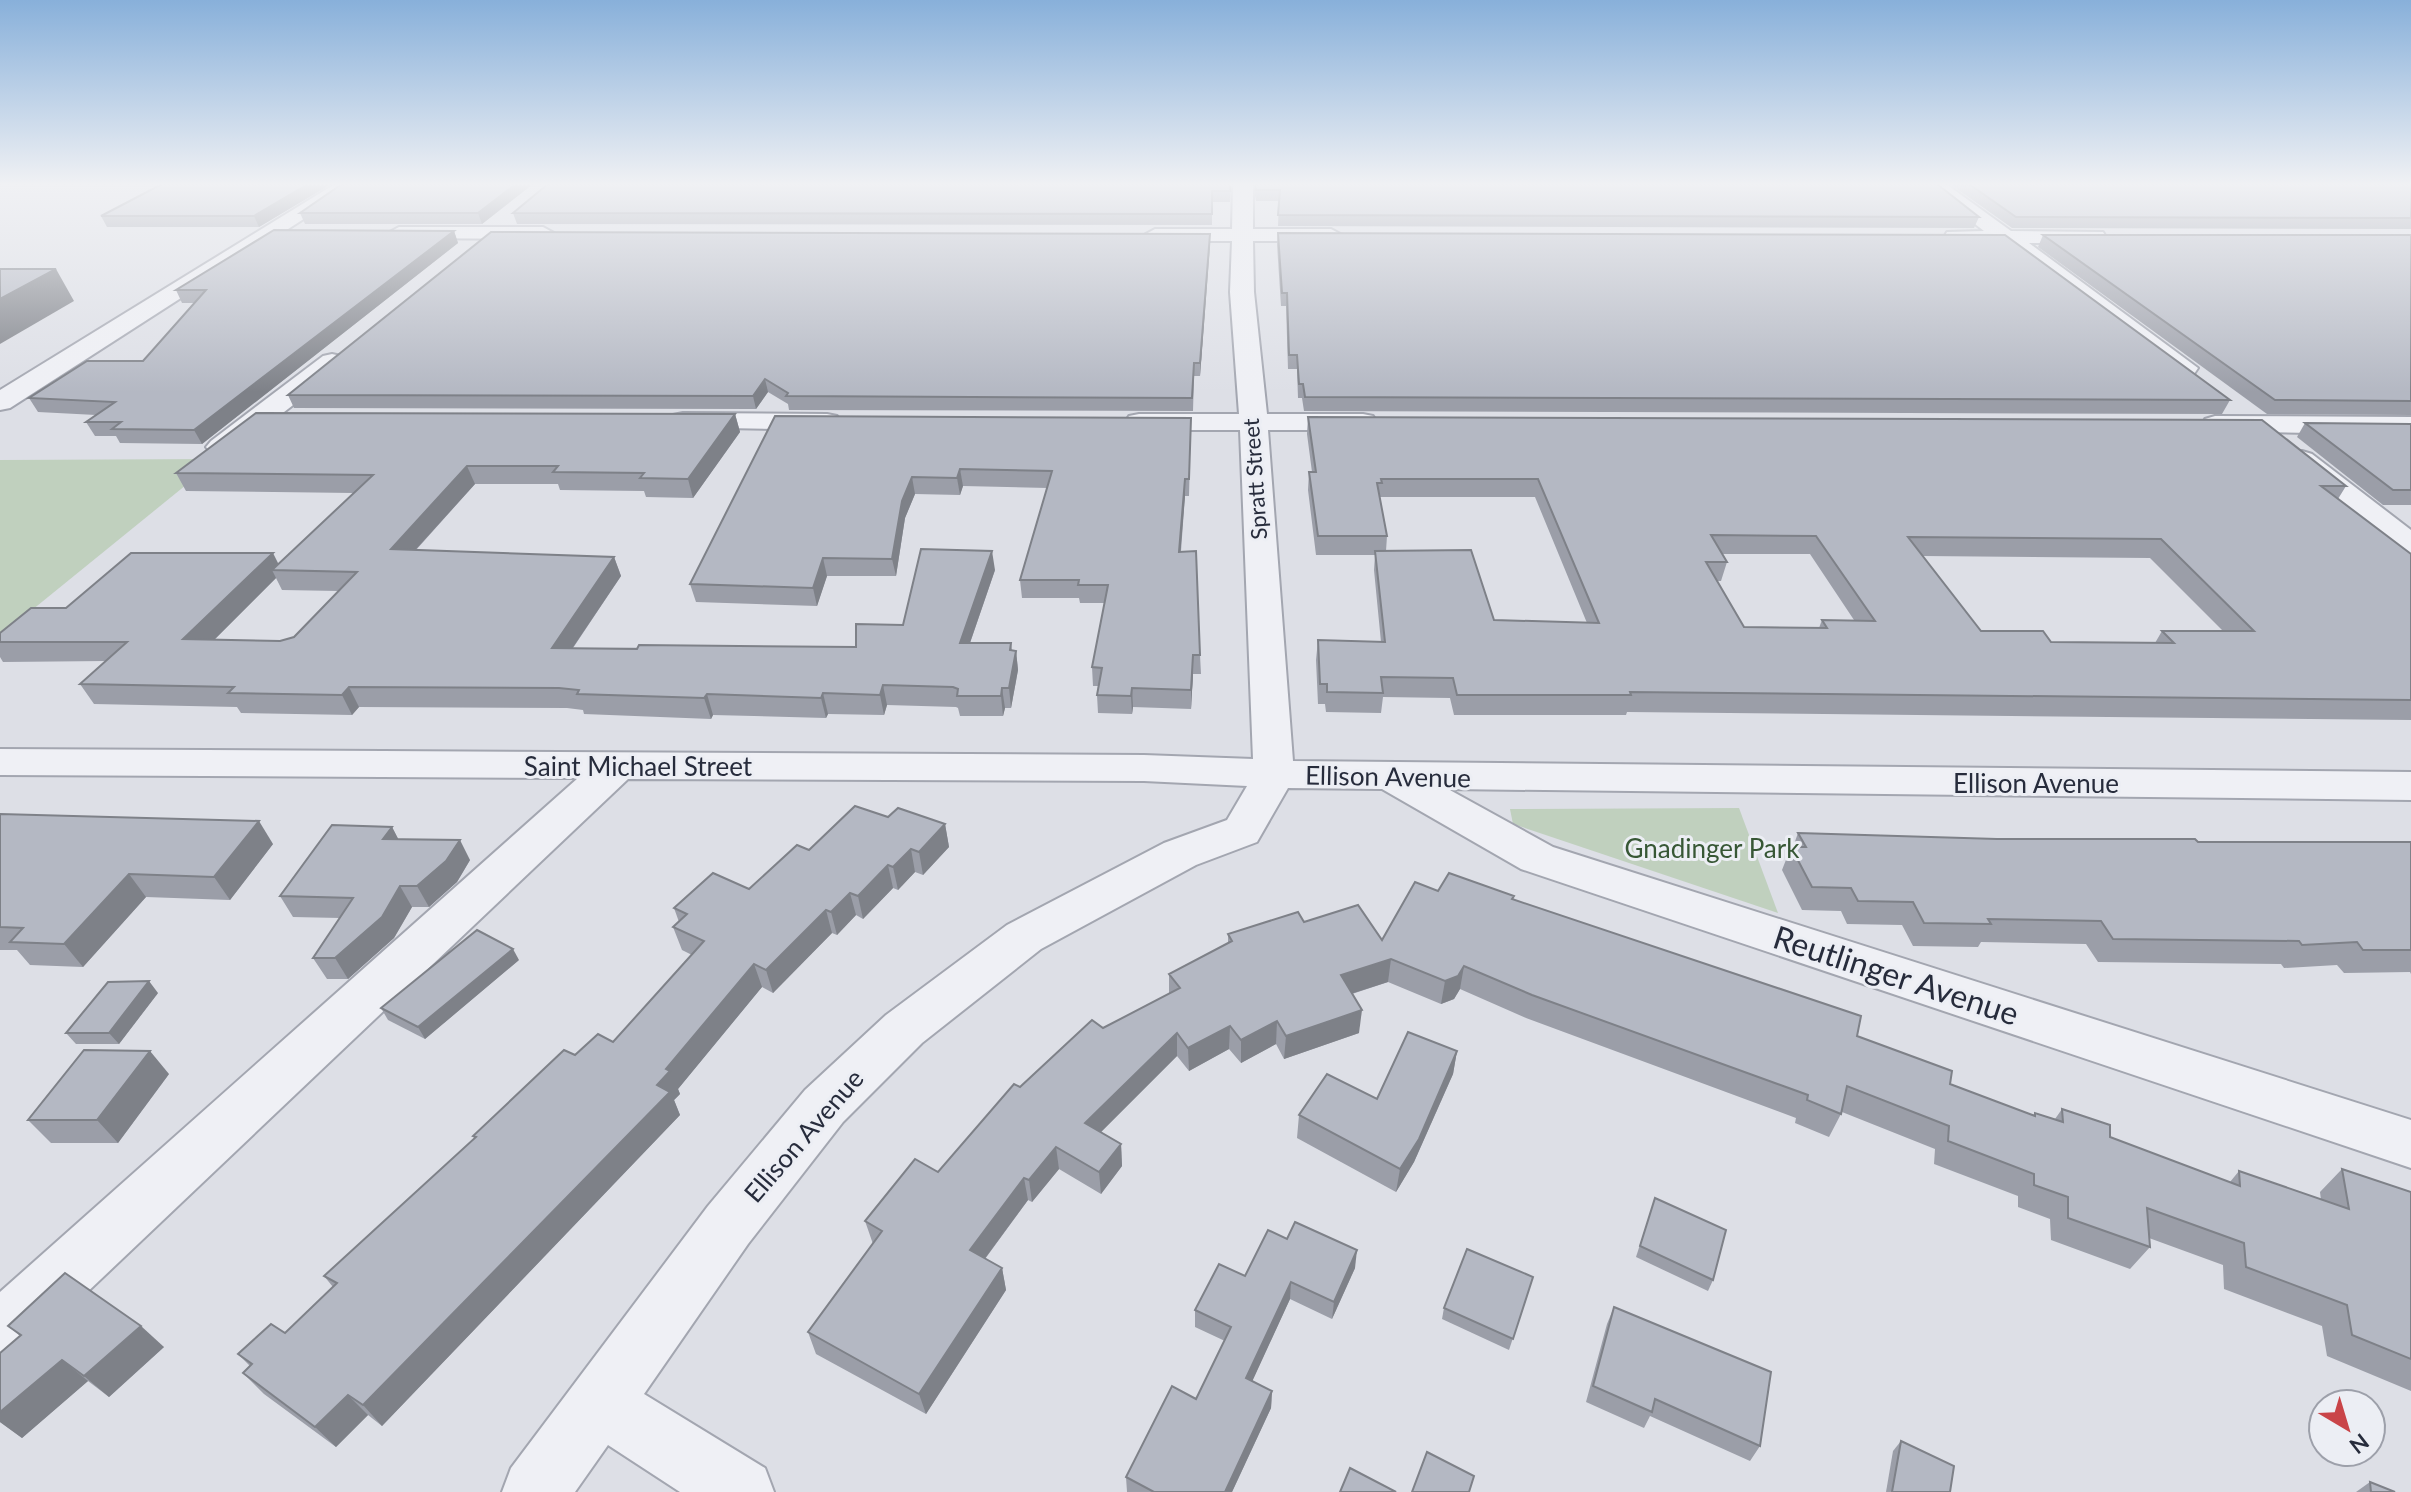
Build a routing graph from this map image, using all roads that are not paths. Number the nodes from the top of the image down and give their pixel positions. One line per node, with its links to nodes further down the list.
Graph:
1 (239, 254): 9 (street)
2 (464, 254): 5 (street)
3 (1244, 254): 15 (street, Spratt Street)
4 (2029, 254): 7 (street)
5 (454, 262)
6 (350, 348): 10 (street)
7 (2200, 380)
8 (2223, 397): 18 (street)
9 (0, 402)
10 (256, 419): 11 (street); 20 (street)
11 (301, 419)
12 (659, 421): 13 (street)
13 (862, 422)
14 (1115, 422): 15 (street)
15 (1253, 422): 16 (street); 24 (street, Spratt Street)
16 (1396, 422)
17 (2191, 425): 18 (street)
18 (2260, 426): 19 (street); 21 (street)
19 (2411, 426)
20 (205, 459)
21 (2411, 546)
22 (0, 762): 23 (street, Saint Michael Street)
23 (616, 767): 24 (street, Saint Michael Street); 28 (street)
24 (1275, 774): 25 (street, Ellison Avenue); 29 (street, Ellison Avenue)
25 (1394, 778): 26 (street, Ellison Avenue); 27 (street, Reutlinger Avenue)
26 (2411, 786)
27 (2411, 1144)
28 (0, 1333)
29 (599, 1403): 30 (street, Ellison Avenue); 31 (street)
30 (535, 1492)
31 (741, 1492)

